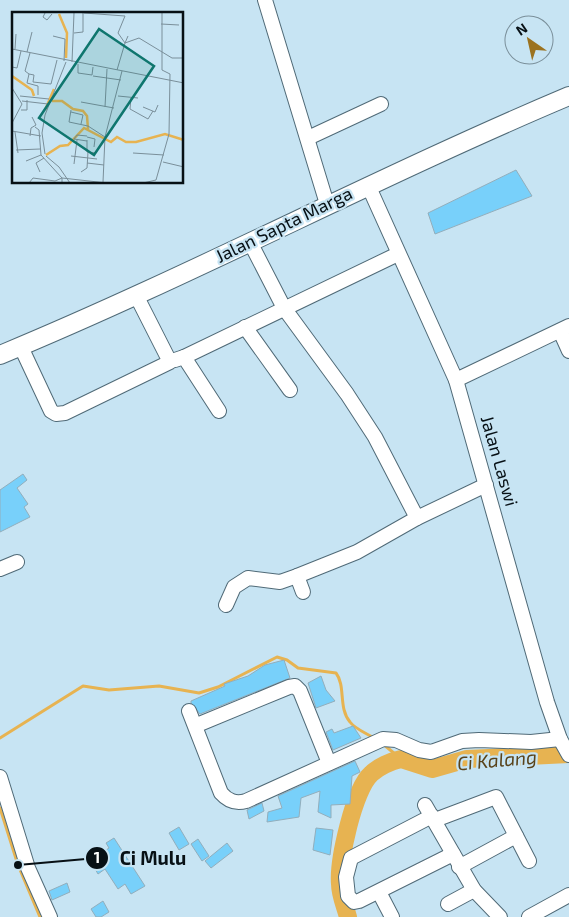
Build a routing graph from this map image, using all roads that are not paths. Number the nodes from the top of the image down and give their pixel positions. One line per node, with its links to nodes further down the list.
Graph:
1 (264, 0): 4 (street)
2 (569, 96): 5 (main road, Jalan Sapta Marga)
3 (381, 104): 4 (street)
4 (308, 138): 6 (street)
5 (368, 186): 6 (main road, Jalan Sapta Marga); 8 (street, Jalan Laswi)
6 (327, 204): 7 (main road, Jalan Sapta Marga)
7 (250, 242): 9 (main road, Jalan Sapta Marga); 10 (street)
8 (398, 254): 10 (street); 18 (street, Jalan Laswi)
9 (137, 297): 13 (main road, Jalan Sapta Marga); 17 (street)
10 (284, 308): 11 (street); 22 (street)
11 (245, 327): 16 (street); 19 (street)
12 (564, 329): 14 (street); 18 (street)
13 (20, 347): 15 (main road, Jalan Sapta Marga); 17 (street)
14 (569, 351)
15 (0, 356)
16 (184, 357): 17 (street); 20 (street)
17 (170, 362)
18 (456, 380): 21 (street, Jalan Laswi)
19 (290, 390)
20 (219, 411)
21 (486, 485): 22 (street); 30 (street, Jalan Laswi)
22 (417, 518): 25 (street)
23 (17, 562): 24 (street)
24 (0, 569)
25 (297, 576): 26 (street); 27 (street)
26 (304, 592)
27 (226, 605)
28 (189, 710): 29 (street)
29 (197, 725): 31 (street); 31 (street)
30 (564, 746): 31 (street)
31 (329, 763)
32 (0, 777): 42 (street)
33 (431, 814): 34 (street); 35 (street); 39 (street)
34 (516, 836): 36 (street); 37 (street)
35 (453, 854): 37 (street); 39 (street)
36 (529, 860)
37 (459, 867): 38 (street)
38 (474, 890): 41 (street); 44 (street)
39 (379, 892): 43 (street)
40 (569, 895): 45 (street)
41 (448, 904)
42 (50, 917)
43 (392, 917)
44 (500, 917)
45 (529, 917)

